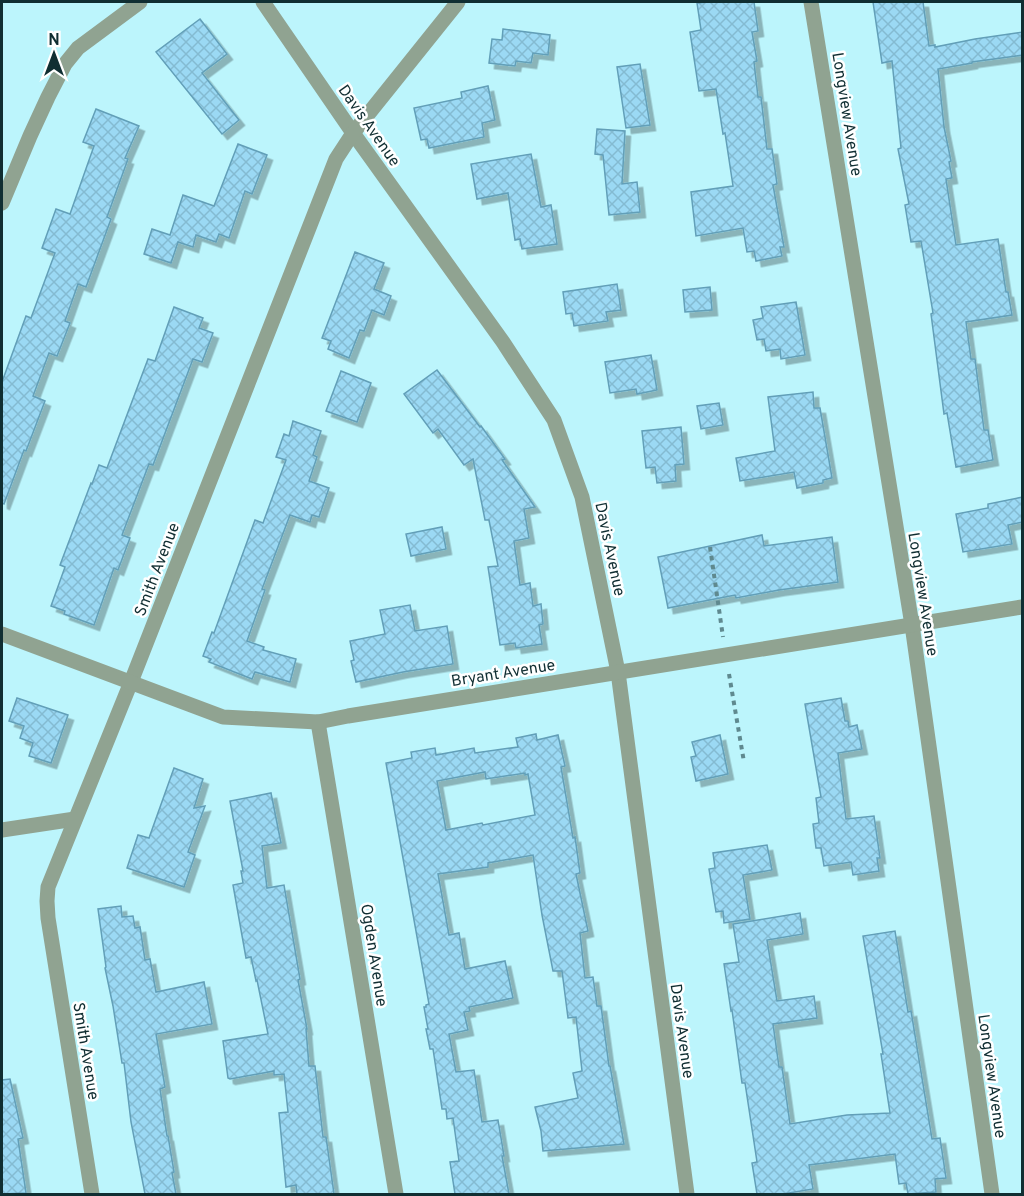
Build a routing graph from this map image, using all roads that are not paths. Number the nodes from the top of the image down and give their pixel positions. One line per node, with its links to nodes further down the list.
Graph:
1 (140, 2): 6 (street)
2 (263, 2): 5 (street, Davis Avenue)
3 (458, 2): 5 (street, Smith Avenue)
4 (811, 2): 8 (street, Longview Avenue)
5 (353, 133): 10 (street, Davis Avenue); 11 (street, Smith Avenue)
6 (2, 203)
7 (1023, 608): 8 (street, Bryant Avenue)
8 (912, 625): 10 (street, Bryant Avenue); 18 (street, Longview Avenue)
9 (2, 634): 11 (street, Bryant Avenue)
10 (618, 672): 12 (street, Bryant Avenue); 17 (street, Davis Avenue)
11 (131, 682): 12 (street, Bryant Avenue); 13 (street, Smith Avenue)
12 (318, 722): 16 (street, Ogden Avenue)
13 (75, 819): 14 (street); 15 (street, Smith Avenue)
14 (2, 830)
15 (92, 1194)
16 (396, 1194)
17 (687, 1194)
18 (992, 1194)

